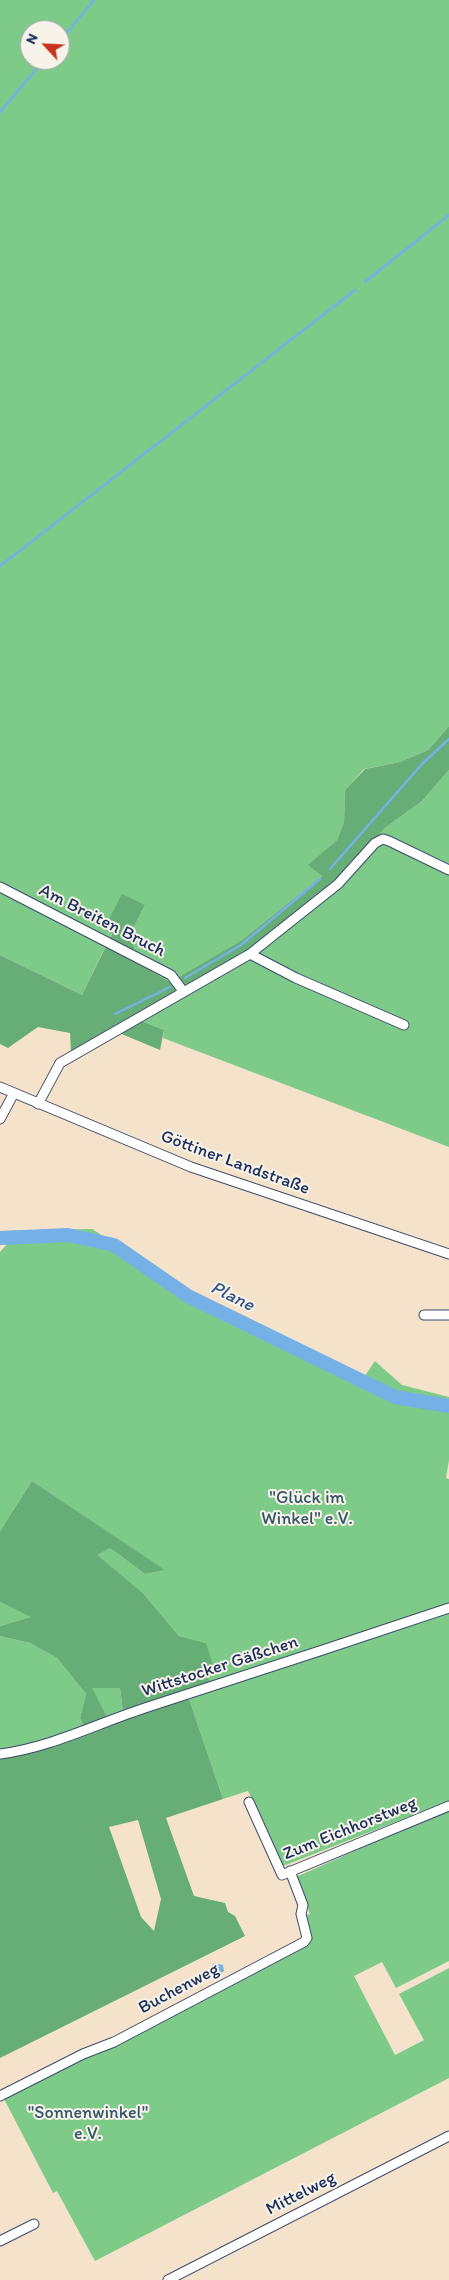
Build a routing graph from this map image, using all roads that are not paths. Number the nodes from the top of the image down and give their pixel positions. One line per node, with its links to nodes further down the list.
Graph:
1 (449, 870): 3 (street)
2 (0, 888): 4 (street, Am Breiten Bruch)
3 (250, 954): 4 (street); 5 (street)
4 (183, 991): 8 (street)
5 (404, 1025)
6 (0, 1087): 7 (street, Göttiner Landstraße)
7 (14, 1093): 8 (street, Göttiner Landstraße); 9 (street)
8 (38, 1104): 10 (street, Göttiner Landstraße)
9 (0, 1119)
10 (449, 1254)
11 (424, 1315): 12 (street)
12 (449, 1315)
13 (449, 1608): 14 (street, Wittstocker Gäßchen)
14 (0, 1754)
15 (249, 1802): 17 (street, Zum Eichhorstweg)
16 (449, 1806): 17 (street, Zum Eichhorstweg)
17 (290, 1871): 18 (street, Buchenweg)
18 (0, 2096)
19 (449, 2136): 22 (street, Mittelweg)
20 (34, 2224): 21 (street)
21 (0, 2241)
22 (168, 2280)

